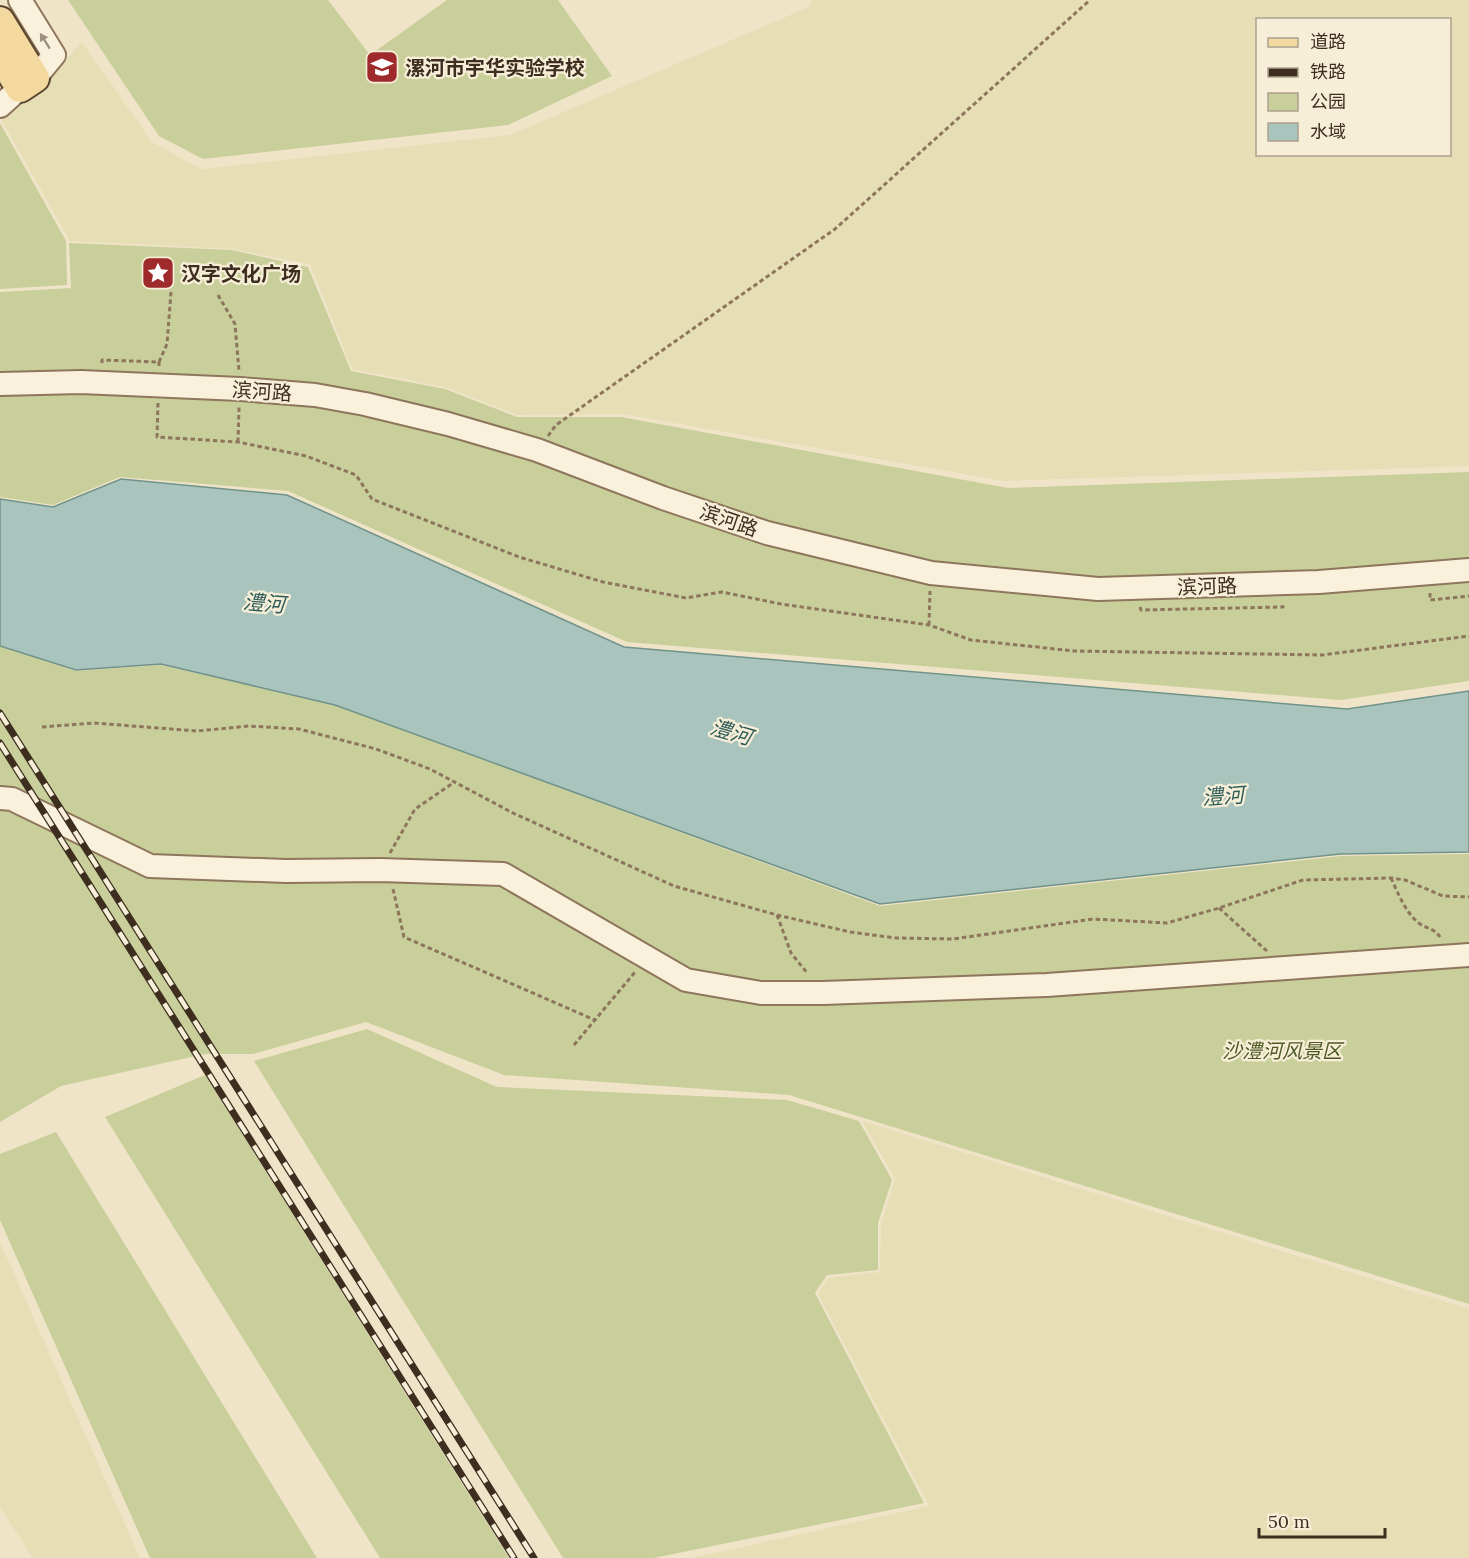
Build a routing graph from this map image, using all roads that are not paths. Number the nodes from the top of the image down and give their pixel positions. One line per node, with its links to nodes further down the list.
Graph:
1 (20, 0): 4 (street, one-way to 1)
2 (0, 21): 4 (main road)
3 (0, 55): 4 (main road)
4 (14, 91)
5 (0, 384): 6 (street, 滨河路)
6 (1469, 570)
7 (0, 798): 8 (street)
8 (1460, 955)

